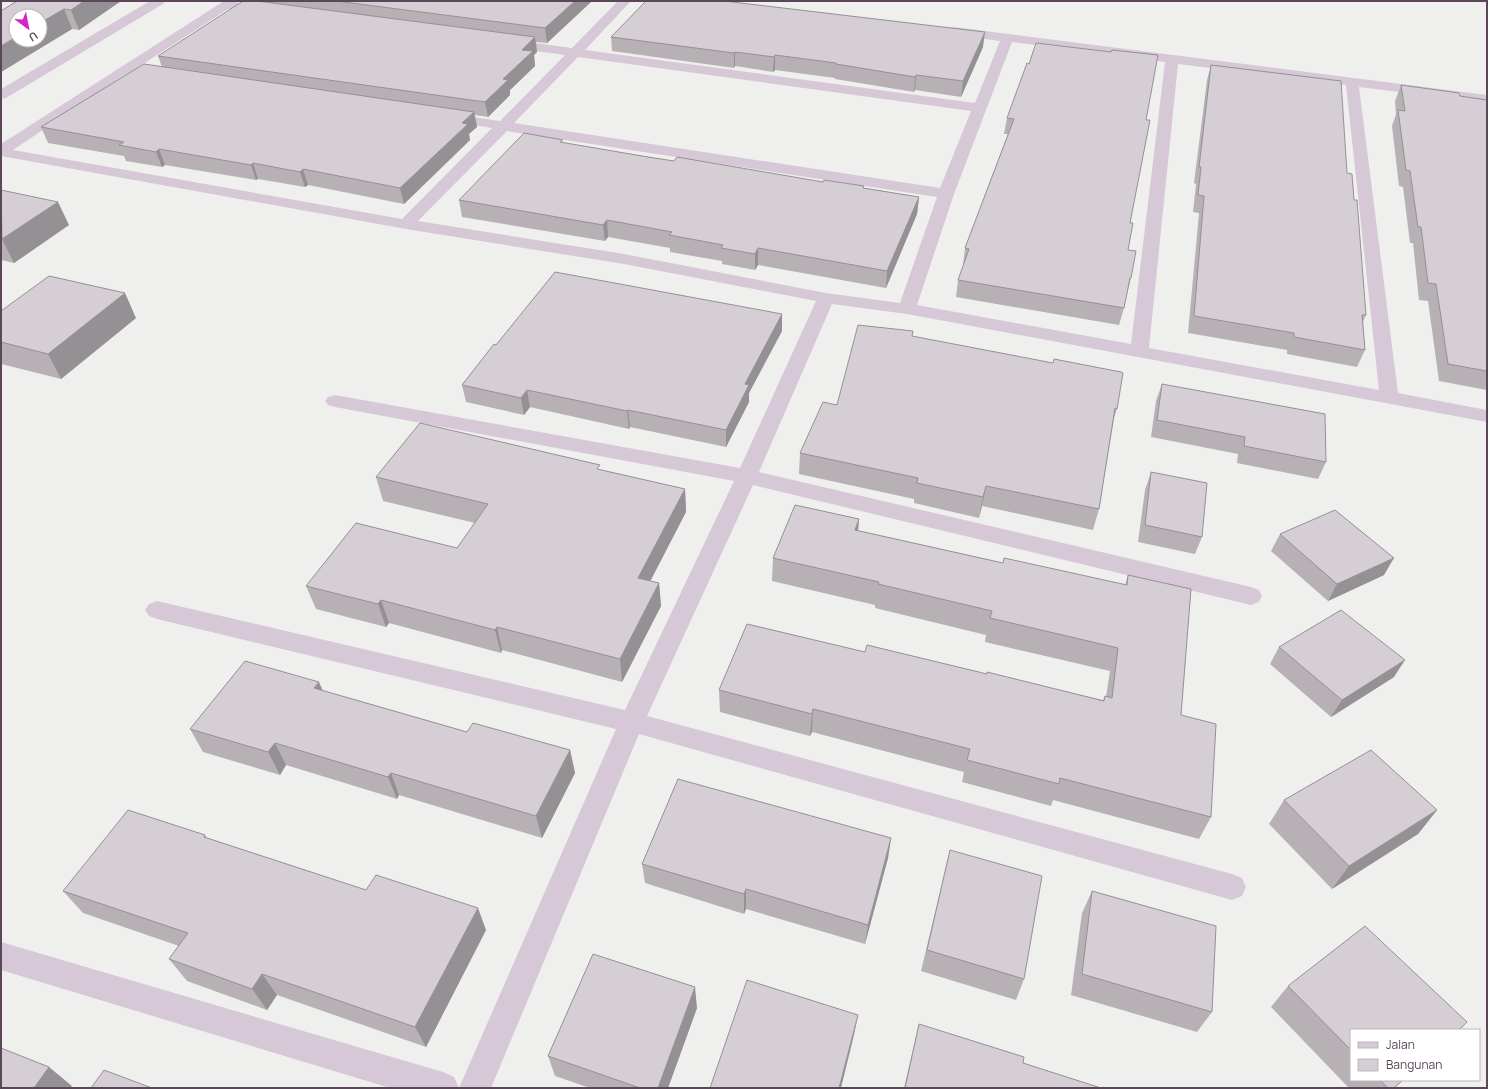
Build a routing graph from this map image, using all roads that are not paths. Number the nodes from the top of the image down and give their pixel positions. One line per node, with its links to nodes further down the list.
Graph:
1 (159, 1): 13 (street)
2 (625, 1): 8 (street)
3 (229, 3): 4 (street); 10 (street)
4 (280, 12)
5 (943, 30): 6 (street)
6 (1007, 38): 9 (street); 15 (street)
7 (498, 42): 8 (street)
8 (576, 52): 15 (street); 17 (street)
9 (1172, 59): 12 (street); 23 (street)
10 (124, 70): 11 (street); 18 (street)
11 (178, 78)
12 (1352, 82): 14 (street); 24 (street)
13 (1, 94)
14 (1487, 99)
15 (978, 108): 19 (street)
16 (434, 115): 17 (street)
17 (504, 125): 19 (street); 20 (street)
18 (1, 152): 20 (street)
19 (946, 194): 22 (street)
20 (406, 224): 21 (street)
21 (826, 298): 22 (street); 27 (street)
22 (908, 309): 23 (street)
23 (1138, 351): 24 (street)
24 (1389, 397): 26 (street)
25 (335, 401): 27 (street)
26 (1487, 416)
27 (747, 476): 28 (street); 30 (street)
28 (1251, 596)
29 (157, 610): 30 (street)
30 (632, 722): 31 (street); 34 (street)
31 (1232, 887)
32 (1, 956): 33 (street)
33 (443, 1088)
34 (475, 1088)

